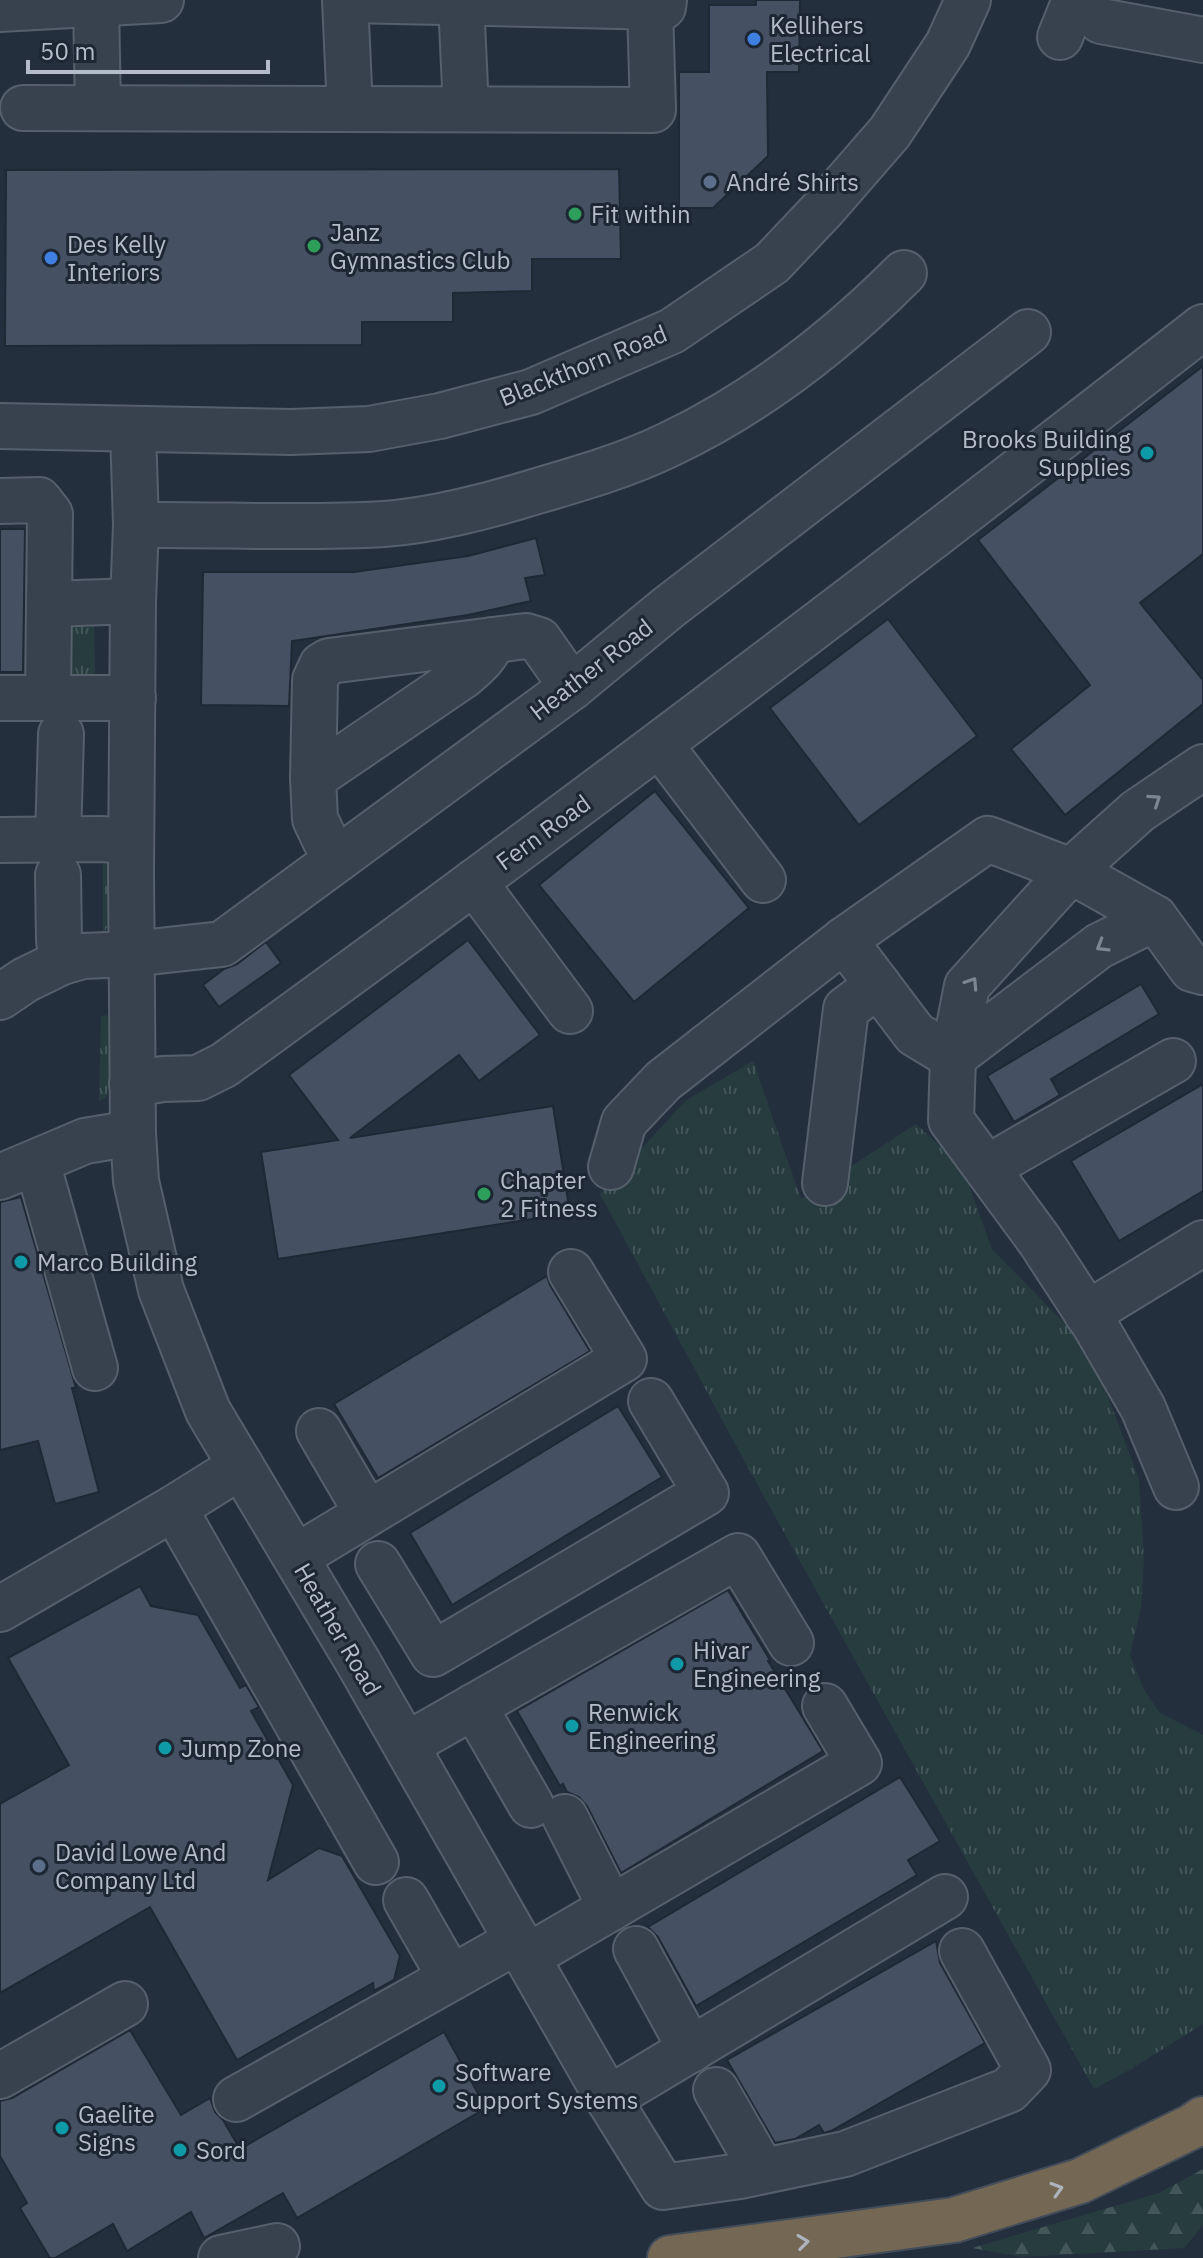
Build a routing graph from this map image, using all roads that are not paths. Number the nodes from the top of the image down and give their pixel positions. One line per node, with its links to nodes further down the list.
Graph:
1 (161, 0): 6 (street)
2 (347, 0): 4 (street); 13 (street)
3 (968, 0): 19 (street, Blackthorn Road)
4 (461, 2): 5 (street); 14 (street)
5 (572, 2): 7 (street)
6 (96, 4): 8 (street); 12 (street)
7 (659, 5): 14 (street)
8 (0, 9)
9 (1078, 19): 10 (street)
10 (1203, 40)
11 (23, 108): 12 (street)
12 (98, 108): 13 (street)
13 (350, 109): 14 (street)
14 (466, 109)
15 (904, 273): 21 (street)
16 (1203, 327): 29 (street, Fern Road)
17 (1028, 332): 25 (street, Heather Road)
18 (0, 426): 19 (street, Blackthorn Road)
19 (133, 429): 21 (street, Heather Road)
20 (0, 501): 23 (street)
21 (136, 525): 22 (street, Heather Road)
22 (133, 601): 23 (street); 27 (street, Heather Road)
23 (50, 604): 28 (street)
24 (493, 640): 25 (street); 31 (street); 31 (street)
25 (572, 687): 35 (street, Heather Road)
26 (0, 698): 28 (street)
27 (133, 698): 28 (street); 33 (street, Heather Road)
28 (54, 716): 34 (street)
29 (660, 745): 37 (street); 38 (street, Fern Road)
30 (1203, 767): 36 (street, one-way to 30)
31 (313, 778): 35 (street)
32 (0, 840): 34 (street)
33 (131, 841): 34 (street); 41 (street, Heather Road)
34 (58, 857): 42 (street)
35 (338, 859): 41 (street, Heather Road)
36 (1071, 871): 39 (street); 40 (street); 47 (street, one-way to 36)
37 (763, 880)
38 (474, 882): 46 (street); 49 (street, Fern Road)
39 (1155, 918): 43 (street); 47 (street, one-way to 47)
40 (844, 940): 44 (street); 51 (street)
41 (131, 954): 42 (street); 49 (street, Heather Road)
42 (62, 962): 45 (street)
43 (1203, 972)
44 (878, 985): 47 (street); 54 (street)
45 (0, 997)
46 (570, 1011)
47 (953, 1057): 53 (street)
48 (1173, 1061): 53 (street)
49 (132, 1084): 50 (street, Heather Road)
50 (133, 1133): 52 (street); 61 (street, Heather Road)
51 (611, 1167)
52 (18, 1170): 58 (street)
53 (988, 1170): 57 (street)
54 (825, 1183)
55 (1203, 1243): 57 (street)
56 (571, 1272): 64 (street)
57 (1087, 1314): 62 (street)
58 (95, 1368)
59 (651, 1401): 68 (street)
60 (319, 1431): 64 (street)
61 (241, 1466): 63 (street); 65 (street, Heather Road)
62 (1176, 1487)
63 (174, 1508): 67 (street); 74 (street)
64 (367, 1513): 65 (street)
65 (296, 1557): 70 (street, Heather Road)
66 (378, 1564): 68 (street)
67 (0, 1609)
68 (415, 1625): 70 (street)
69 (791, 1643): 71 (street)
70 (358, 1662): 73 (street, Heather Road)
71 (474, 1706): 73 (street); 77 (street)
72 (825, 1706): 77 (street)
73 (406, 1745): 78 (street, Heather Road)
74 (376, 1862)
75 (945, 1897): 83 (street)
76 (406, 1900): 81 (street)
77 (611, 1908): 78 (street)
78 (522, 1949): 81 (street); 87 (street, Heather Road)
79 (636, 1949): 83 (street)
80 (962, 1951): 89 (street)
81 (450, 1977): 86 (street)
82 (125, 2004): 84 (street)
83 (691, 2050): 87 (street)
84 (0, 2076)
85 (716, 2090): 89 (street)
86 (236, 2099)
87 (608, 2099): 89 (street, Heather Road)
88 (1203, 2119): 92 (highway, one-way to 88)
89 (751, 2173)
90 (277, 2246): 91 (street)
91 (221, 2258)
92 (670, 2258)

